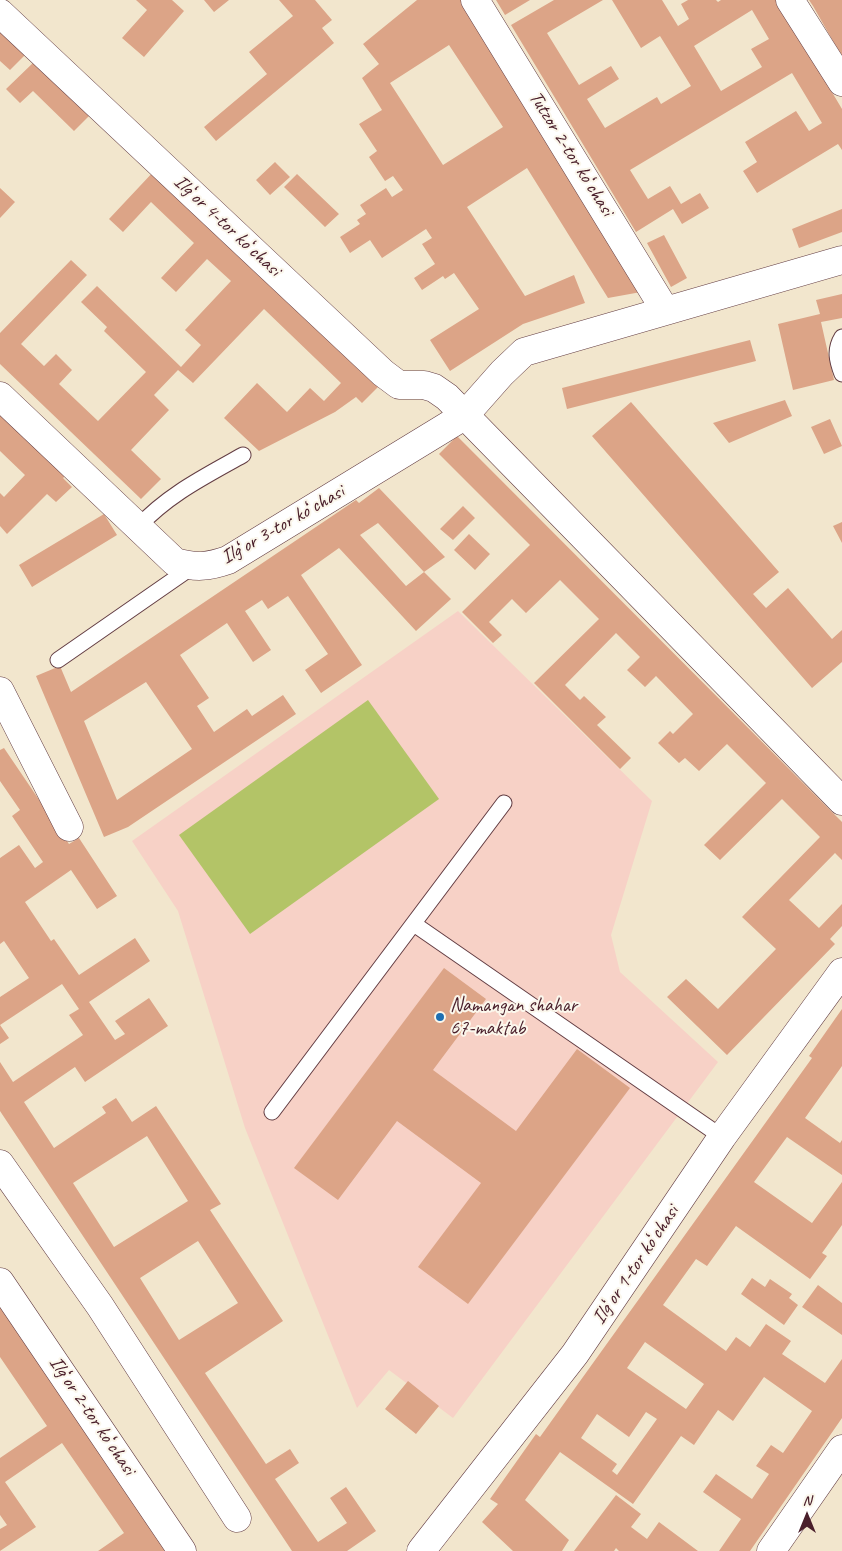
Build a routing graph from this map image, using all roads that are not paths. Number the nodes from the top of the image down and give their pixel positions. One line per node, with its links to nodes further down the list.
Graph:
1 (475, 0): 6 (street, Tutzor 2-tor koʻchasi)
2 (790, 0): 4 (street)
3 (0, 13): 10 (street, Ilgʻor 4-tor koʻchasi)
4 (842, 82)
5 (842, 260): 6 (street, Ilgʻor 3-tor koʻchasi)
6 (665, 310): 10 (street, Ilgʻor 3-tor koʻchasi)
7 (842, 337): 8 (lane)
8 (842, 374)
9 (0, 396): 12 (street)
10 (464, 416): 13 (street, Ilgʻor 3-tor koʻchasi); 16 (street, Ilgʻor 4-tor koʻchasi)
11 (243, 455): 12 (lane)
12 (138, 527): 13 (street)
13 (192, 567): 14 (lane)
14 (58, 660)
15 (0, 691): 18 (street)
16 (842, 801)
17 (504, 803): 19 (lane)
18 (69, 827)
19 (414, 924): 21 (lane); 22 (lane)
20 (842, 972): 22 (street, Ilgʻor 1-tor koʻchasi)
21 (272, 1112)
22 (722, 1137): 28 (street, Ilgʻor 1-tor koʻchasi)
23 (0, 1164): 26 (street)
24 (0, 1282): 27 (street, Ilgʻor 2-tor koʻchasi)
25 (842, 1448): 29 (street)
26 (237, 1518)
27 (182, 1551)
28 (421, 1551)
29 (771, 1551)

